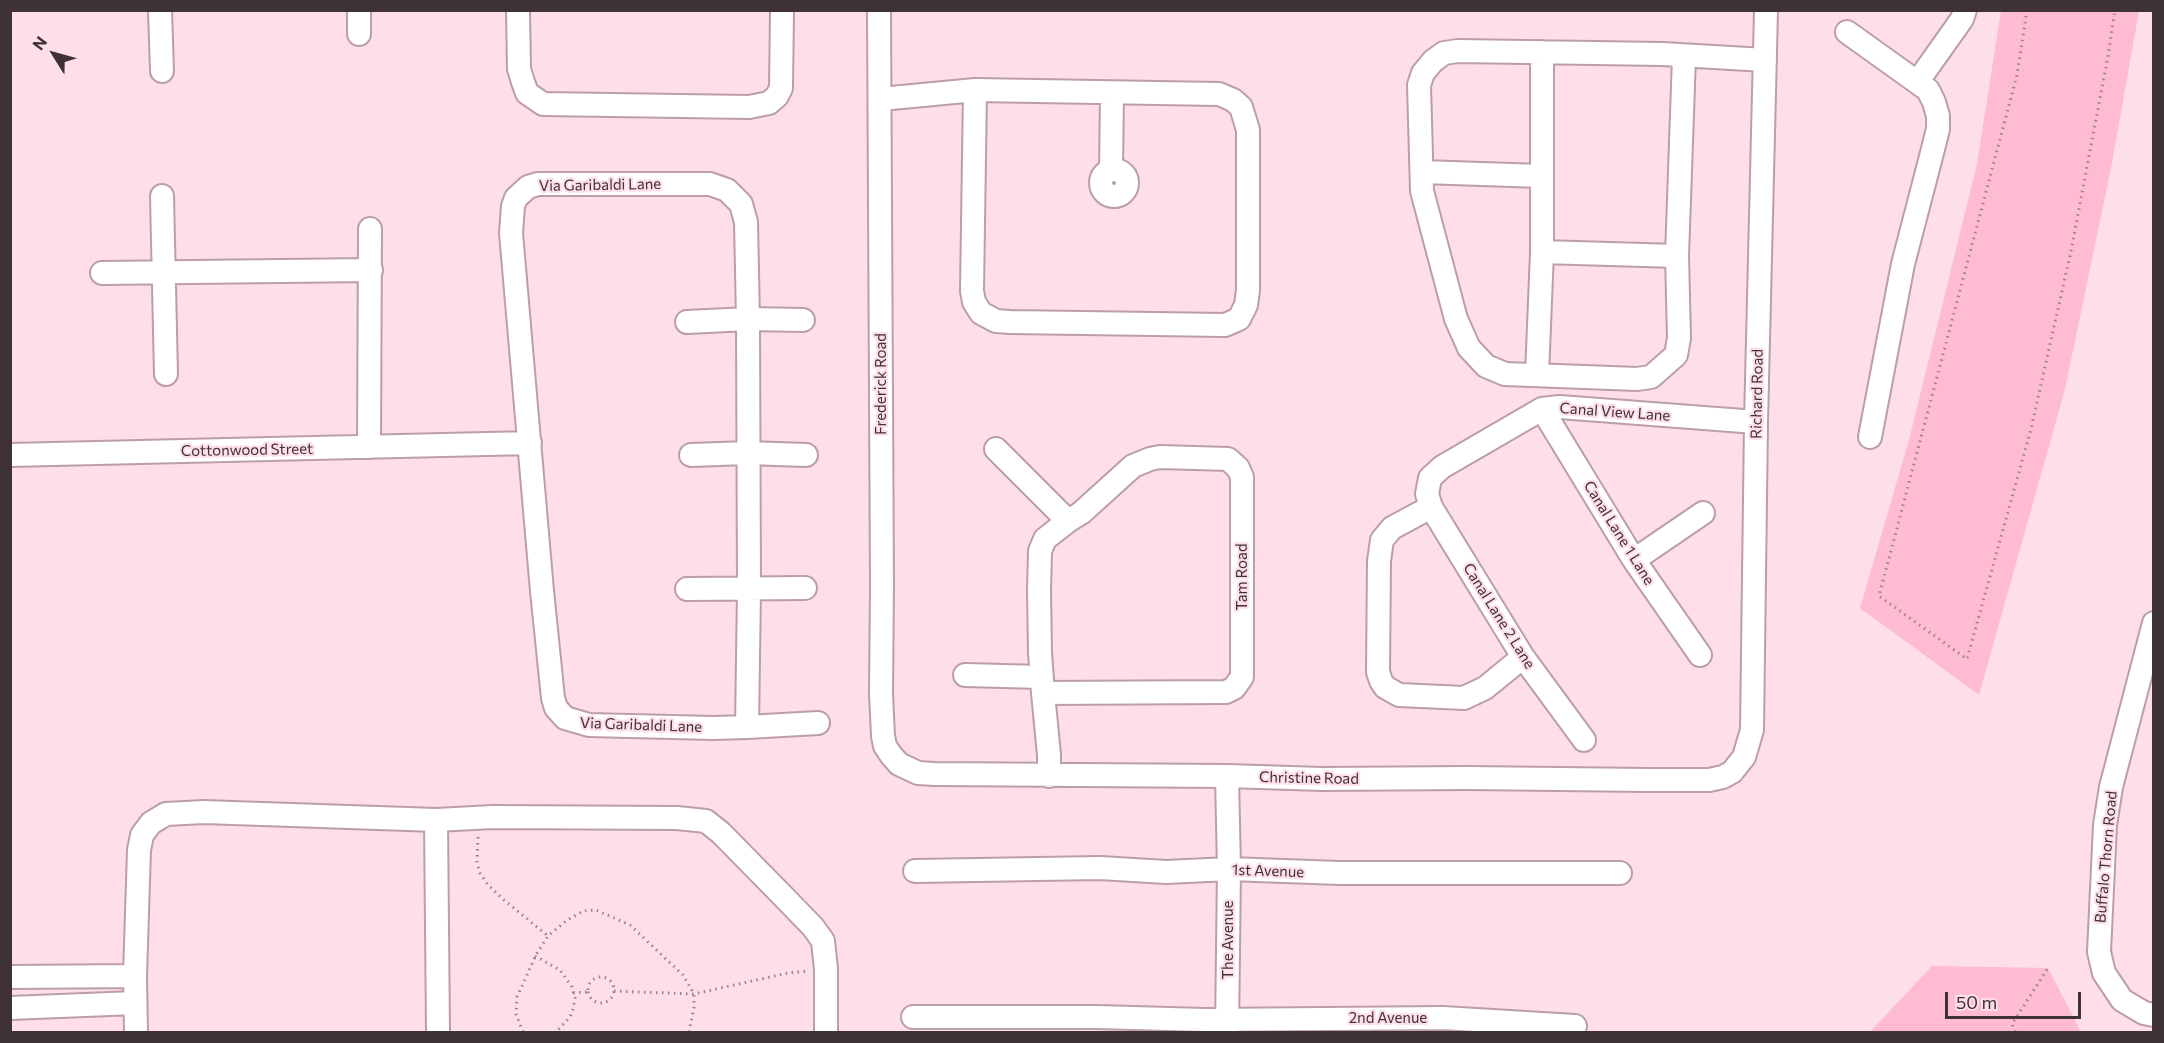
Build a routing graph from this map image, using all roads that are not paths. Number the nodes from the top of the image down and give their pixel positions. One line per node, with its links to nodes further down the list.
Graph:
1 (160, 10): 13 (street)
2 (358, 10): 9 (street)
3 (518, 10): 4 (street)
4 (782, 10)
5 (879, 10): 17 (street, Frederick Road)
6 (1766, 10): 12 (street, Richard Road)
7 (1965, 10): 14 (street)
8 (1847, 32): 14 (street)
9 (359, 34)
10 (1542, 52): 11 (street); 19 (street); 20 (street)
11 (1684, 57): 12 (street); 24 (street)
12 (1765, 60): 34 (street, Richard Road)
13 (162, 71)
14 (1918, 81): 35 (street)
15 (975, 90): 16 (street); 16 (street); 17 (street)
16 (1112, 93): 18 (street)
17 (881, 99): 59 (street, Frederick Road)
18 (1111, 170)
19 (1422, 172): 20 (street); 32 (street)
20 (1541, 176): 23 (street)
21 (162, 196): 26 (street)
22 (370, 229): 25 (street)
23 (1542, 252): 24 (street); 32 (street)
24 (1677, 256): 32 (street)
25 (371, 270): 26 (street); 37 (street)
26 (164, 272): 27 (street); 31 (street)
27 (102, 273)
28 (748, 319): 29 (street); 30 (street); 36 (street, Via Garibaldi Lane); 39 (street, Via Garibaldi Lane)
29 (803, 320)
30 (687, 321)
31 (166, 374)
32 (1537, 375)
33 (1542, 409): 34 (street, Canal View Lane); 43 (street, Canal View Lane); 46 (street, Canal Lane 1 Lane)
34 (1756, 422): 60 (street, Richard Road)
35 (1870, 437)
36 (530, 443): 37 (street, Cottonwood Street); 57 (street, Via Garibaldi Lane)
37 (369, 447): 40 (street, Cottonwood Street)
38 (996, 449): 45 (street)
39 (747, 453): 41 (street); 42 (street); 49 (street, Via Garibaldi Lane)
40 (10, 455)
41 (691, 455)
42 (806, 455)
43 (1429, 497): 52 (street, Canal Lane 2 Lane); 52 (street, Canal View Lane)
44 (1703, 513): 46 (street)
45 (1068, 521): 55 (street, Tam Road); 55 (street, Tam Road)
46 (1634, 560): 51 (street, Canal Lane 1 Lane)
47 (805, 588): 49 (street)
48 (687, 589): 49 (street)
49 (749, 589): 57 (street, Via Garibaldi Lane)
50 (2154, 623): 54 (street, Buffalo Thorn Road)
51 (1700, 655)
52 (1523, 657): 58 (street, Canal Lane 2 Lane)
53 (965, 675): 55 (street, Tam Road)
54 (2147, 676): 71 (street, Buffalo Thorn Road)
55 (1043, 685): 61 (street, Tam Road)
56 (818, 723): 57 (street, Via Garibaldi Lane)
57 (747, 727)
58 (1584, 741)
59 (891, 755): 61 (street, Christine Road)
60 (1732, 772): 62 (street, Christine Road)
61 (1048, 776): 62 (street, Christine Road)
62 (1227, 776): 64 (street, The Avenue)
63 (436, 820): 67 (street); 76 (street); 77 (street)
64 (1229, 869): 65 (street, 1st Avenue); 66 (street, 1st Avenue); 73 (street, The Avenue)
65 (915, 871)
66 (1620, 873)
67 (135, 976): 68 (street); 69 (street)
68 (10, 977)
69 (135, 1003): 70 (street); 75 (street)
70 (10, 1008)
71 (2154, 1015)
72 (913, 1017): 73 (street, 2nd Avenue)
73 (1228, 1026): 74 (street, 2nd Avenue)
74 (1575, 1026)
75 (136, 1032)
76 (438, 1032)
77 (826, 1032)

